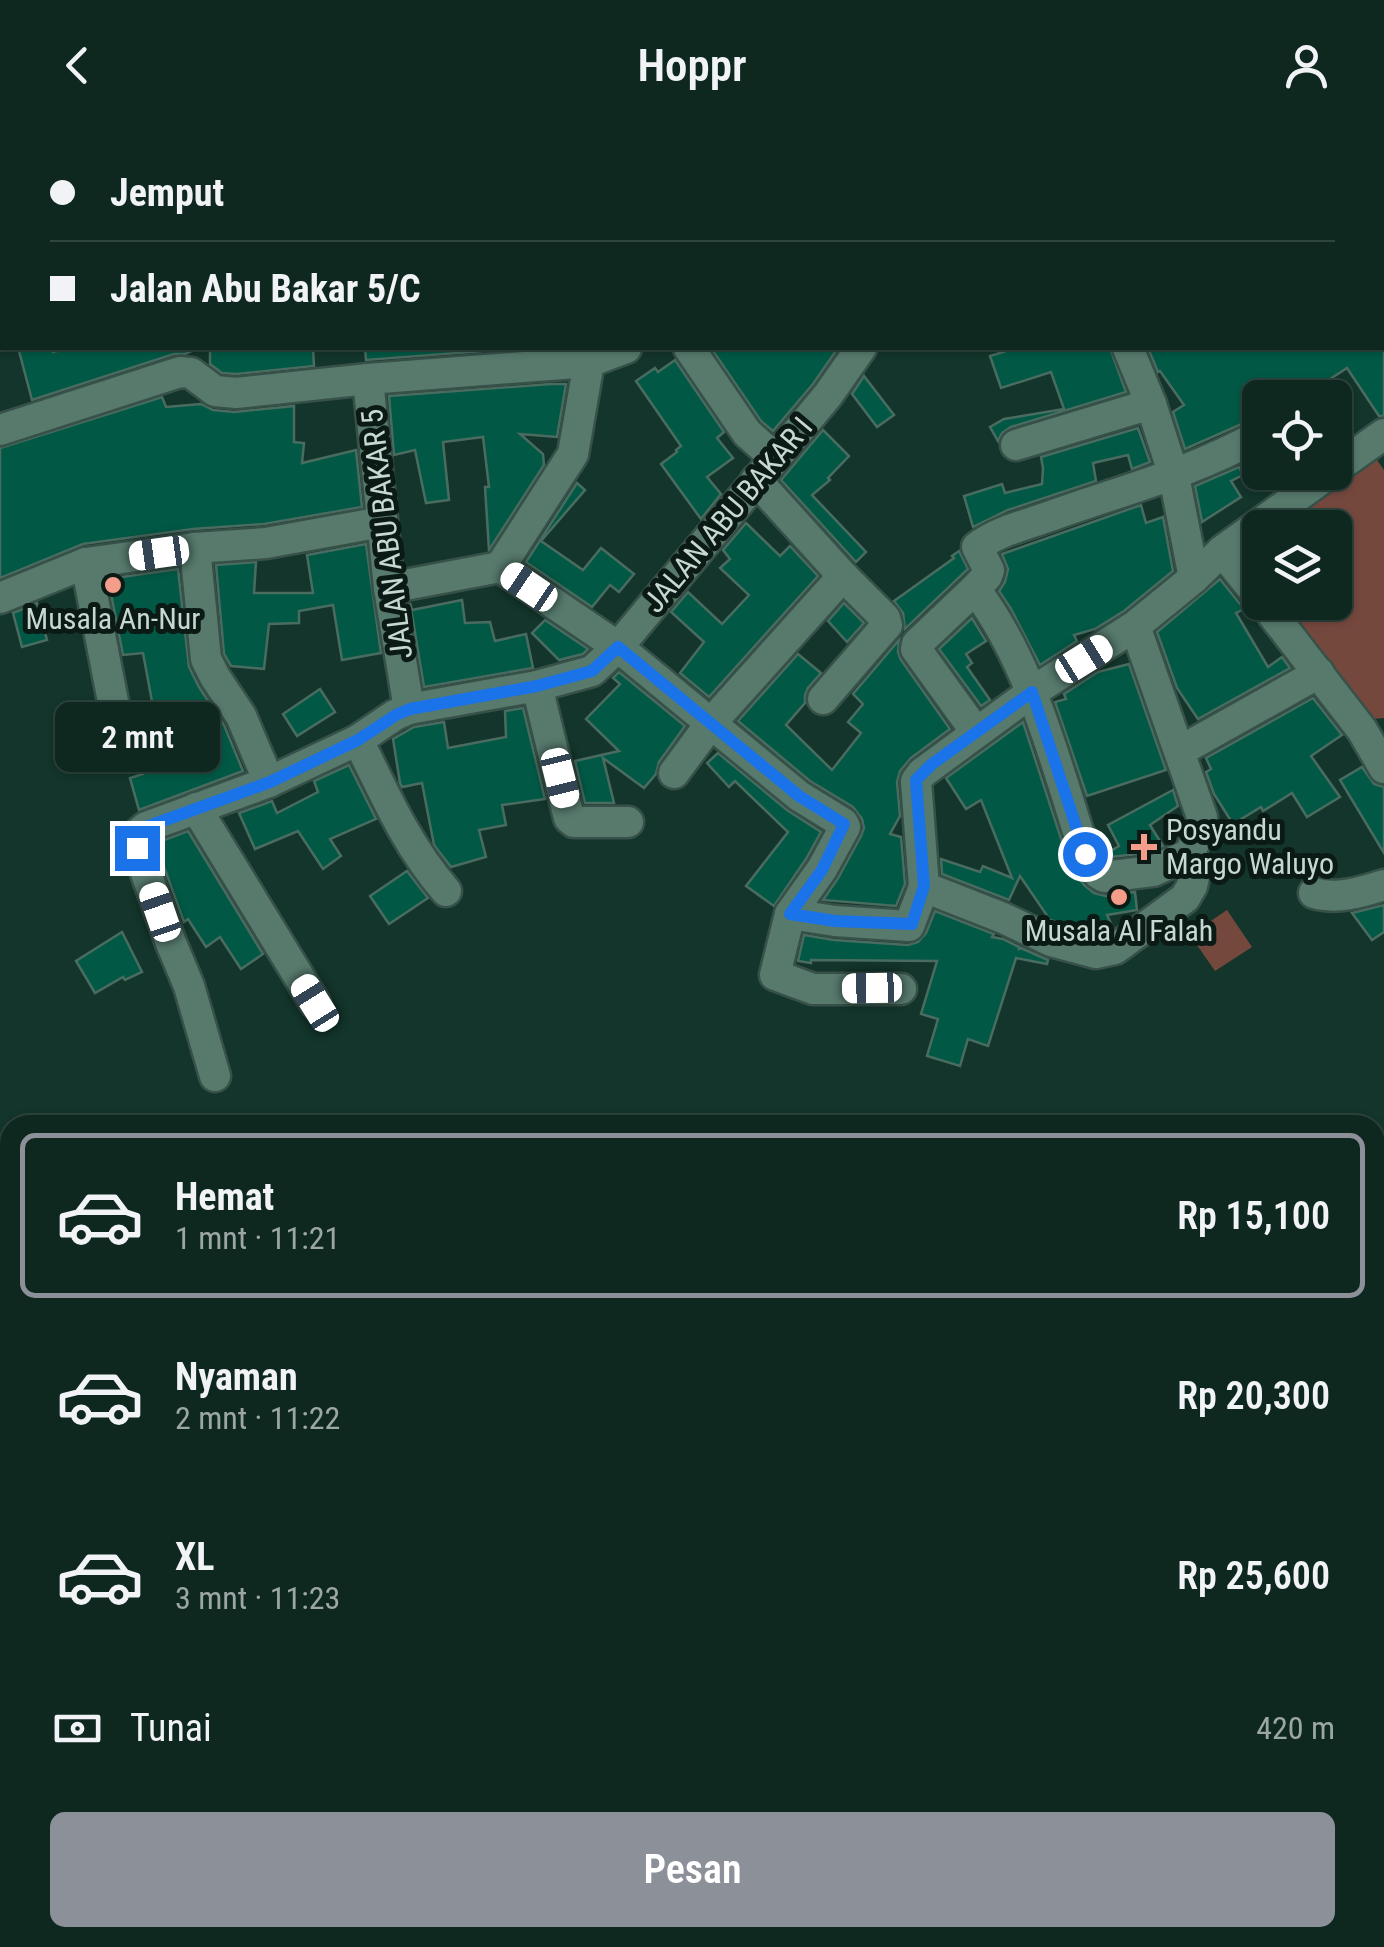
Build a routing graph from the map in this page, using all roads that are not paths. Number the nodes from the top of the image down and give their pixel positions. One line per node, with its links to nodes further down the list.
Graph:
1 (621, 350): 5 (street, JALAN ABU BAKAR 5)
2 (690, 350): 13 (street)
3 (860, 350): 13 (street, JALAN ABU BAKAR I)
4 (1129, 350): 7 (street)
5 (589, 362): 6 (street, JALAN ABU BAKAR 5); 20 (street)
6 (368, 379): 8 (street); 16 (street, JALAN ABU BAKAR 5)
7 (1151, 404): 9 (street); 14 (street)
8 (0, 430)
9 (1016, 445)
10 (1380, 445): 12 (street)
11 (1242, 446): 14 (street)
12 (1352, 460)
13 (765, 469): 22 (street); 29 (street, JALAN ABU BAKAR I)
14 (1174, 476): 23 (street); 25 (street)
15 (1306, 490): 18 (street)
16 (382, 522): 17 (street); 24 (street, JALAN ABU BAKAR 5)
17 (195, 548): 19 (street); 43 (street)
18 (1222, 550): 21 (street); 23 (street)
19 (86, 563): 26 (street); 35 (street)
20 (500, 567): 24 (street); 29 (street)
21 (1242, 575)
22 (843, 576): 33 (street); 36 (street)
23 (1194, 578): 28 (street)
24 (388, 588): 34 (street, JALAN ABU BAKAR 5)
25 (975, 589): 32 (street); 38 (street)
26 (0, 598)
27 (1278, 620): 30 (street)
28 (1136, 626): 32 (street); 40 (street)
29 (618, 647): 31 (street, JALAN ABU BAKAR I); 36 (street)
30 (1319, 673): 37 (street); 40 (street)
31 (537, 686): 34 (street, JALAN ABU BAKAR I); 45 (street)
32 (1032, 692): 38 (street); 46 (street)
33 (824, 699)
34 (410, 709): 39 (street, JALAN ABU BAKAR I)
35 (117, 722)
36 (711, 724): 42 (street); 51 (street)
37 (1373, 729): 41 (street)
38 (976, 732): 48 (street)
39 (358, 740): 43 (street, JALAN ABU BAKAR I); 49 (street)
40 (1180, 750): 46 (street)
41 (1384, 768)
42 (674, 773)
43 (270, 782): 44 (street, JALAN ABU BAKAR I)
44 (196, 808): 53 (street); 54 (street, JALAN ABU BAKAR I)
45 (628, 822)
46 (1190, 854): 48 (street)
47 (1384, 885): 50 (street)
48 (924, 886): 51 (street)
49 (446, 892)
50 (1314, 893)
51 (790, 914): 52 (street)
52 (901, 989)
53 (315, 1003)
54 (215, 1076)

